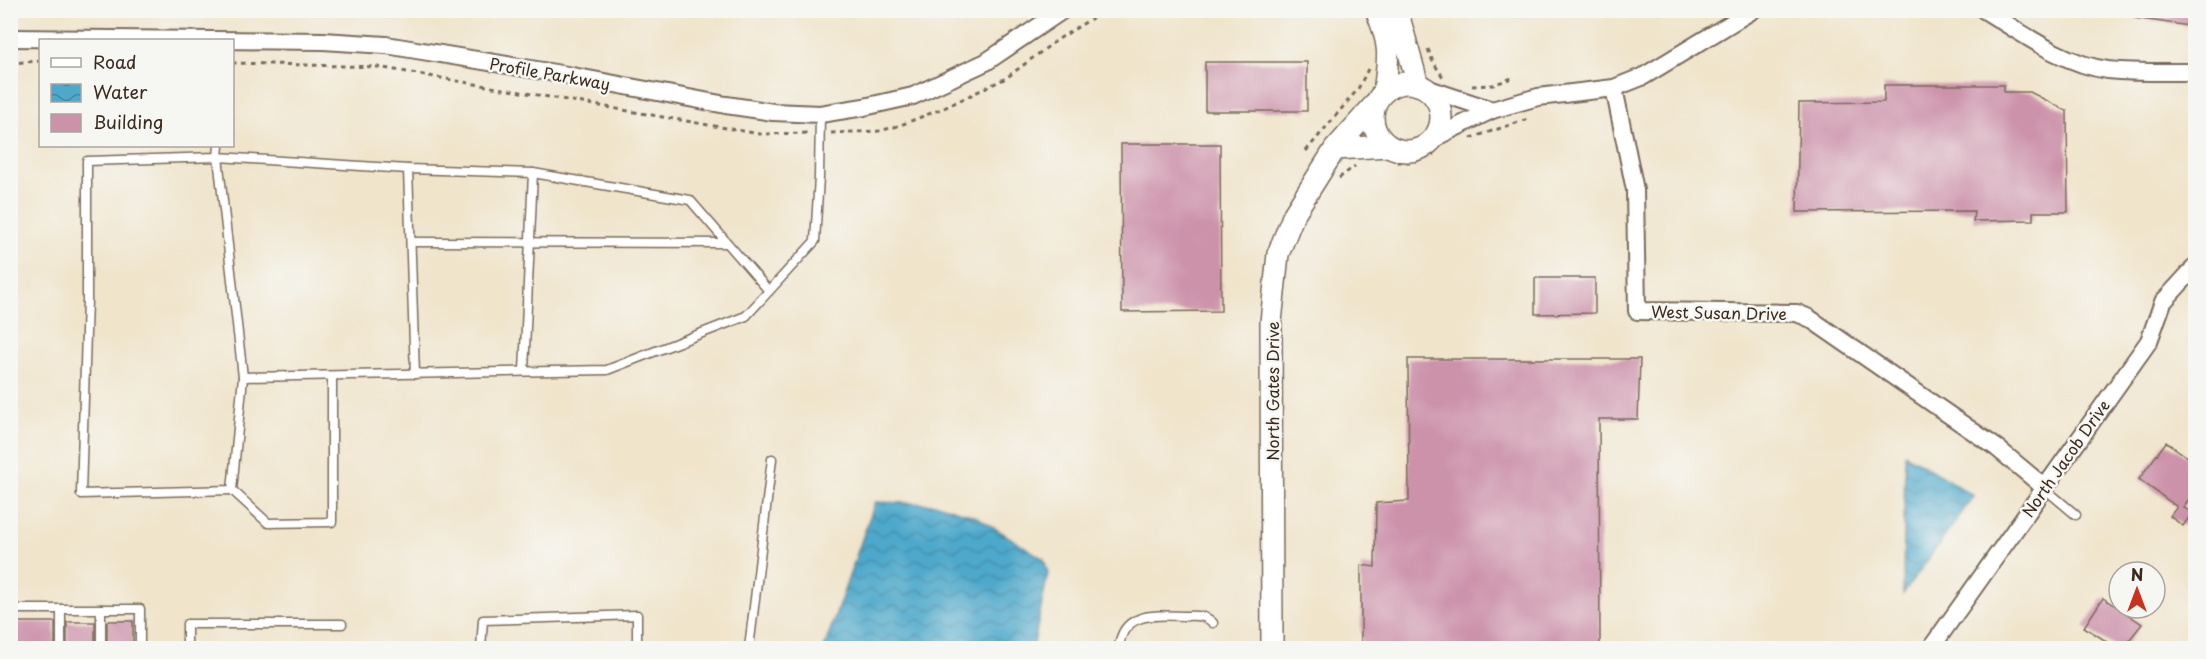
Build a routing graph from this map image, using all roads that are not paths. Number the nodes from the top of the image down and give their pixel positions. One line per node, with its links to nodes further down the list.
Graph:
1 (1063, 10): 14 (street, Profile Parkway)
2 (1376, 10): 12 (street)
3 (1397, 10): 10 (street)
4 (1753, 10): 11 (street)
5 (1984, 10): 9 (street)
6 (10, 38): 7 (street, Profile Parkway)
7 (116, 39)
8 (234, 40): 14 (street, Profile Parkway)
9 (2196, 72)
10 (1422, 86): 12 (street); 13 (street); 15 (street)
11 (1614, 88): 13 (street); 32 (street, West Susan Drive)
12 (1379, 98): 16 (street); 18 (street, North Gates Drive)
13 (1492, 110): 15 (street)
14 (820, 114): 26 (lane)
15 (1434, 138): 16 (street)
16 (1389, 146): 18 (street)
17 (219, 147): 19 (lane)
18 (1335, 149): 48 (street, North Gates Drive)
19 (218, 157): 20 (lane); 30 (lane); 33 (lane)
20 (408, 169): 21 (lane); 22 (lane)
21 (533, 173): 23 (lane); 24 (lane)
22 (411, 242): 23 (lane); 28 (lane)
23 (530, 243): 24 (lane); 27 (lane)
24 (726, 243): 26 (lane)
25 (2196, 266): 32 (street, North Jacob Drive)
26 (769, 291): 27 (lane)
27 (524, 371): 28 (lane)
28 (415, 374): 29 (lane)
29 (332, 376): 30 (lane); 33 (lane)
30 (243, 377): 33 (lane)
31 (772, 459): 46 (lane)
32 (2044, 488): 34 (lane); 49 (street, North Jacob Drive)
33 (232, 490)
34 (2076, 515)
35 (10, 609): 36 (lane)
36 (61, 609): 37 (lane); 40 (lane)
37 (101, 609): 41 (lane); 42 (lane)
38 (1213, 623): 47 (lane)
39 (342, 624): 43 (lane)
40 (61, 648)
41 (101, 648)
42 (140, 648)
43 (187, 648)
44 (481, 648): 45 (lane)
45 (637, 648)
46 (749, 648)
47 (1119, 648)
48 (1272, 648)
49 (1931, 648)

